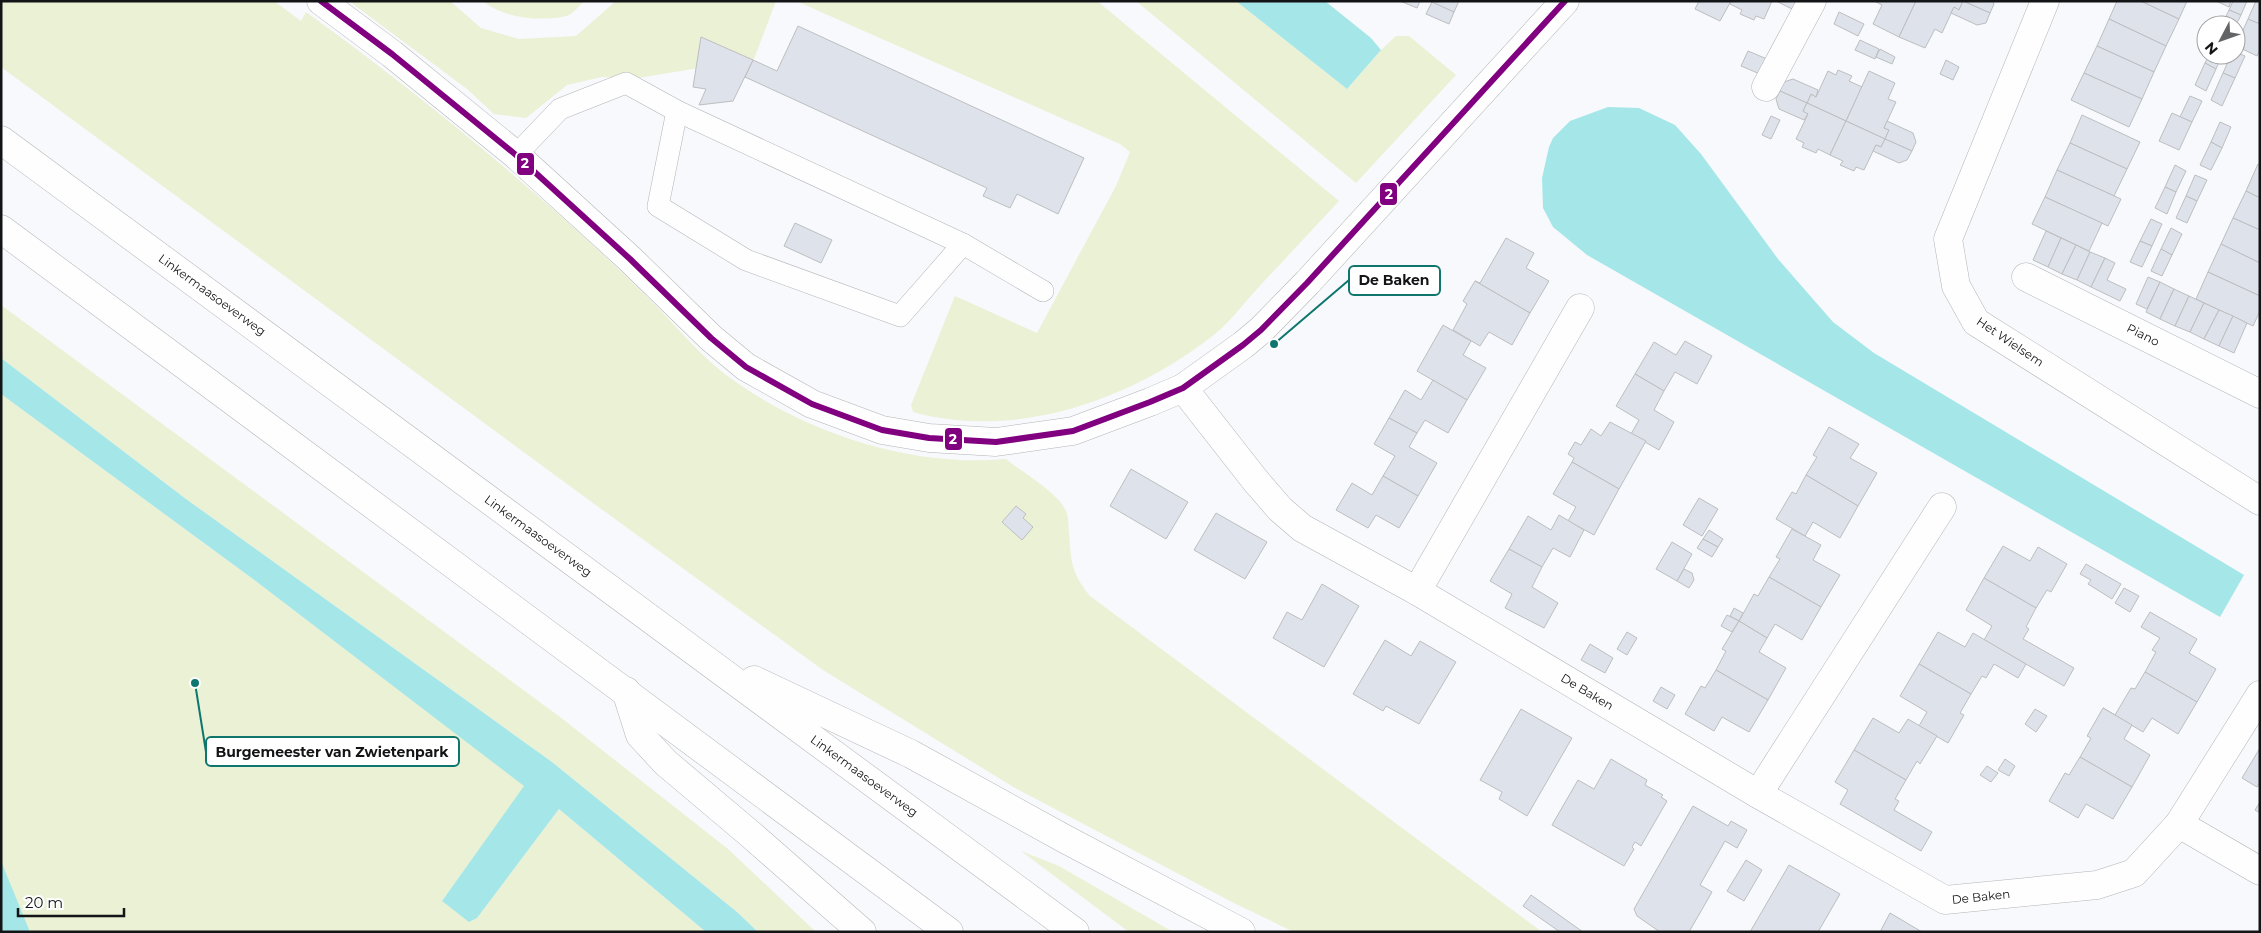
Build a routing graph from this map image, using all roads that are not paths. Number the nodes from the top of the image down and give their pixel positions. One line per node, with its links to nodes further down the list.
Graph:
1 (321, 1): 8 (main road)
2 (1565, 1): 14 (main road)
3 (1812, 1): 5 (main road)
4 (2045, 1): 16 (main road, Het Wielsem)
5 (1766, 87)
6 (677, 111): 8 (lane); 10 (lane); 10 (lane)
7 (1, 140): 19 (main road, Linkermaasoeverweg)
8 (516, 155): 14 (main road)
9 (1, 229): 20 (main road)
10 (963, 244): 12 (lane)
11 (2026, 277): 15 (main road, Piano)
12 (1043, 291)
13 (1580, 308): 18 (main road)
14 (1184, 388): 18 (main road, De Baken)
15 (2260, 394)
16 (2260, 501)
17 (1942, 507): 22 (main road)
18 (1417, 591): 22 (main road, De Baken)
19 (696, 652): 27 (main road, Linkermaasoeverweg); 28 (main road)
20 (626, 691): 25 (main road); 26 (main road)
21 (2260, 695): 23 (main road, De Baken)
22 (1758, 794): 23 (main road, De Baken)
23 (2178, 824): 24 (main road)
24 (2260, 871)
25 (862, 932)
26 (949, 932)
27 (1075, 932)
28 (1241, 932)

